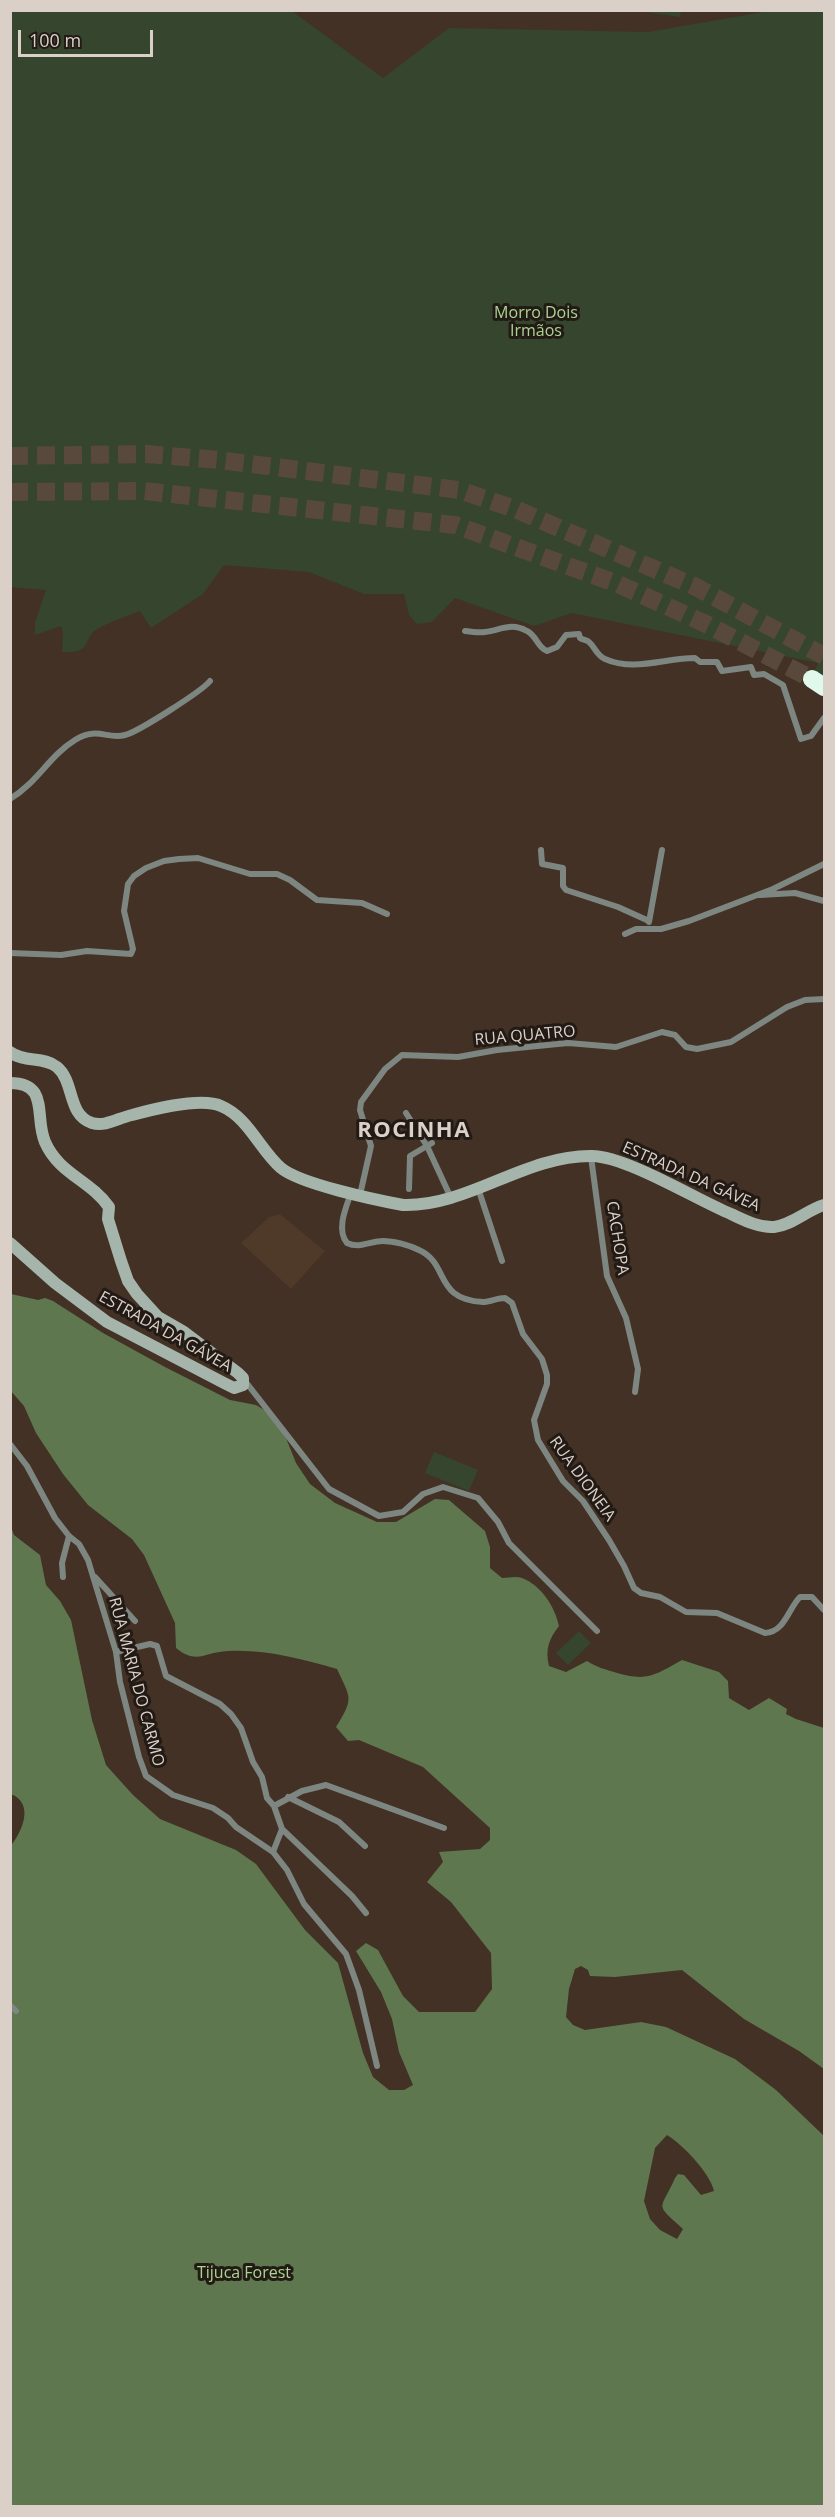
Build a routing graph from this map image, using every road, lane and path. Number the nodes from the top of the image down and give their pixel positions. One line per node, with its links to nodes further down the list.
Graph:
1 (465, 631): 3 (street)
2 (210, 681): 4 (street)
3 (825, 718)
4 (10, 799)
5 (541, 850): 11 (street)
6 (662, 850): 11 (street)
7 (825, 864): 8 (street)
8 (753, 896): 9 (street); 12 (street)
9 (825, 901)
10 (387, 914): 14 (street)
11 (649, 921): 12 (street)
12 (648, 929): 13 (street)
13 (626, 934)
14 (10, 953)
15 (825, 999): 23 (street, RUA QUATRO)
16 (10, 1052): 23 (street, ESTRADA DA GÁVEA)
17 (10, 1083): 28 (street, ESTRADA DA GÁVEA)
18 (406, 1113): 19 (street)
19 (430, 1145): 22 (street); 24 (street)
20 (591, 1156): 21 (street, ESTRADA DA GÁVEA); 25 (street, ESTRADA DA GÁVEA); 29 (street, CACHOPA)
21 (478, 1187): 24 (street, ESTRADA DA GÁVEA); 27 (street)
22 (409, 1189)
23 (355, 1194): 24 (street, ESTRADA DA GÁVEA); 34 (street, RUA DIONEIA)
24 (451, 1198)
25 (825, 1205)
26 (10, 1243): 28 (street, ESTRADA DA GÁVEA)
27 (502, 1261)
28 (243, 1378): 36 (street)
29 (635, 1392)
30 (10, 1444): 31 (street, RUA MARIA DO CARMO)
31 (69, 1536): 32 (street, RUA MARIA DO CARMO); 33 (street)
32 (93, 1575): 35 (street); 37 (street, RUA MARIA DO CARMO)
33 (63, 1577)
34 (825, 1610)
35 (135, 1621)
36 (597, 1631)
37 (116, 1652): 39 (street); 43 (street, RUA MARIA DO CARMO)
38 (288, 1797): 39 (street); 40 (street); 42 (street)
39 (274, 1806): 41 (street)
40 (444, 1828)
41 (282, 1829): 43 (street); 44 (street)
42 (365, 1846)
43 (273, 1852): 45 (street, RUA MARIA DO CARMO)
44 (366, 1913)
45 (377, 2066)

